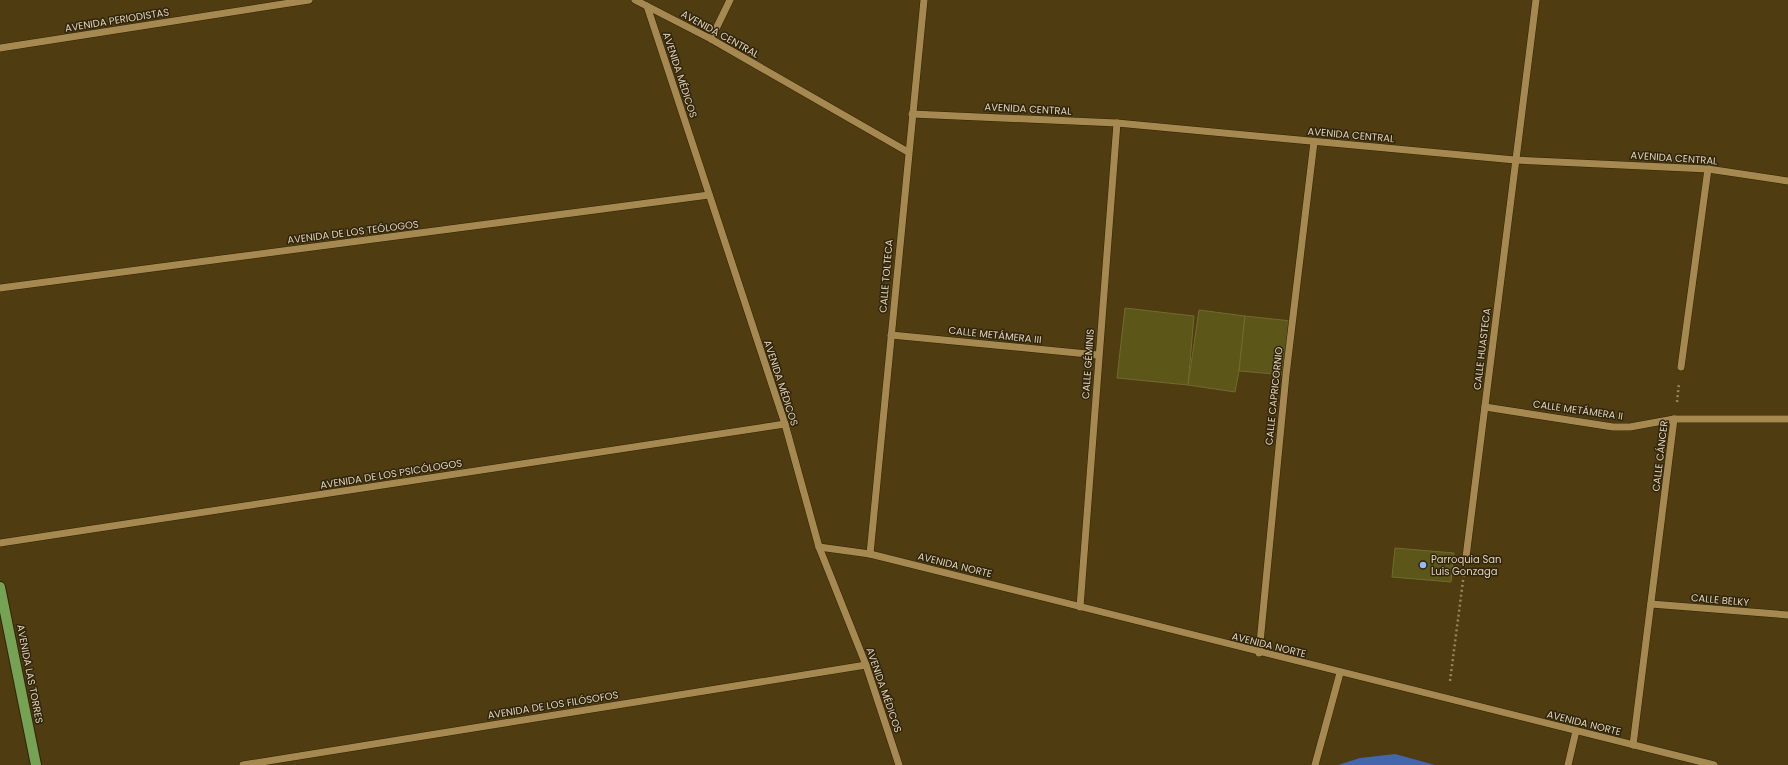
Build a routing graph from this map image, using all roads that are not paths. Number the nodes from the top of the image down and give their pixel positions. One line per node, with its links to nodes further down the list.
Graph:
1 (309, 0): 8 (street, AVENIDA PERIODISTAS)
2 (635, 0): 6 (street, AVENIDA CENTRAL)
3 (730, 0): 7 (street)
4 (924, 0): 9 (street, CALLE TOLTECA)
5 (1536, 0): 13 (street, CALLE HUASTECA)
6 (646, 6): 7 (street, AVENIDA CENTRAL); 16 (street, AVENIDA MÉDICOS)
7 (711, 39): 12 (street, AVENIDA CENTRAL)
8 (0, 48)
9 (912, 114): 10 (street, AVENIDA CENTRAL); 12 (street, CALLE TOLTECA)
10 (1117, 123): 11 (street, AVENIDA CENTRAL); 19 (street, CALLE GÉMINIS)
11 (1314, 142): 13 (street, AVENIDA CENTRAL); 33 (street, CALLE CAPRICORNIO)
12 (908, 152): 18 (street, CALLE TOLTECA)
13 (1515, 160): 14 (street, AVENIDA CENTRAL); 21 (street, CALLE HUASTECA)
14 (1708, 169): 15 (street, AVENIDA CENTRAL); 20 (street)
15 (1788, 181)
16 (709, 195): 17 (street, AVENIDA DE LOS TEÓLOGOS); 24 (street, AVENIDA MÉDICOS)
17 (0, 288)
18 (891, 335): 19 (street, CALLE METÁMERA III); 27 (street, CALLE TOLTECA)
19 (1098, 355): 31 (street, CALLE GÉMINIS)
20 (1681, 367)
21 (1485, 406): 22 (street, CALLE METÁMERA II); 28 (street, CALLE HUASTECA)
22 (1674, 418): 23 (street, CALLE METÁMERA II); 30 (street, CALLE CÁNCER)
23 (1788, 419)
24 (785, 424): 25 (street, AVENIDA DE LOS PSICÓLOGOS); 26 (street, AVENIDA MÉDICOS)
25 (0, 543)
26 (820, 547): 27 (street, AVENIDA NORTE); 34 (street, AVENIDA MÉDICOS)
27 (870, 554): 31 (street, AVENIDA NORTE)
28 (1466, 557)
29 (0, 587): 38 (main road, AVENIDA LAS TORRES)
30 (1651, 604): 32 (street, CALLE BELKY); 37 (street, CALLE CÁNCER)
31 (1080, 607): 33 (street, AVENIDA NORTE)
32 (1788, 615)
33 (1259, 653): 35 (street, AVENIDA NORTE)
34 (866, 665): 39 (street, AVENIDA DE LOS FILÓSOFOS); 40 (street, AVENIDA MÉDICOS)
35 (1340, 673): 36 (street, AVENIDA NORTE); 41 (street)
36 (1576, 731): 37 (street, AVENIDA NORTE); 42 (street)
37 (1633, 745): 43 (street, AVENIDA NORTE)
38 (36, 765)
39 (243, 765)
40 (899, 765)
41 (1315, 765)
42 (1568, 765)
43 (1714, 765)

